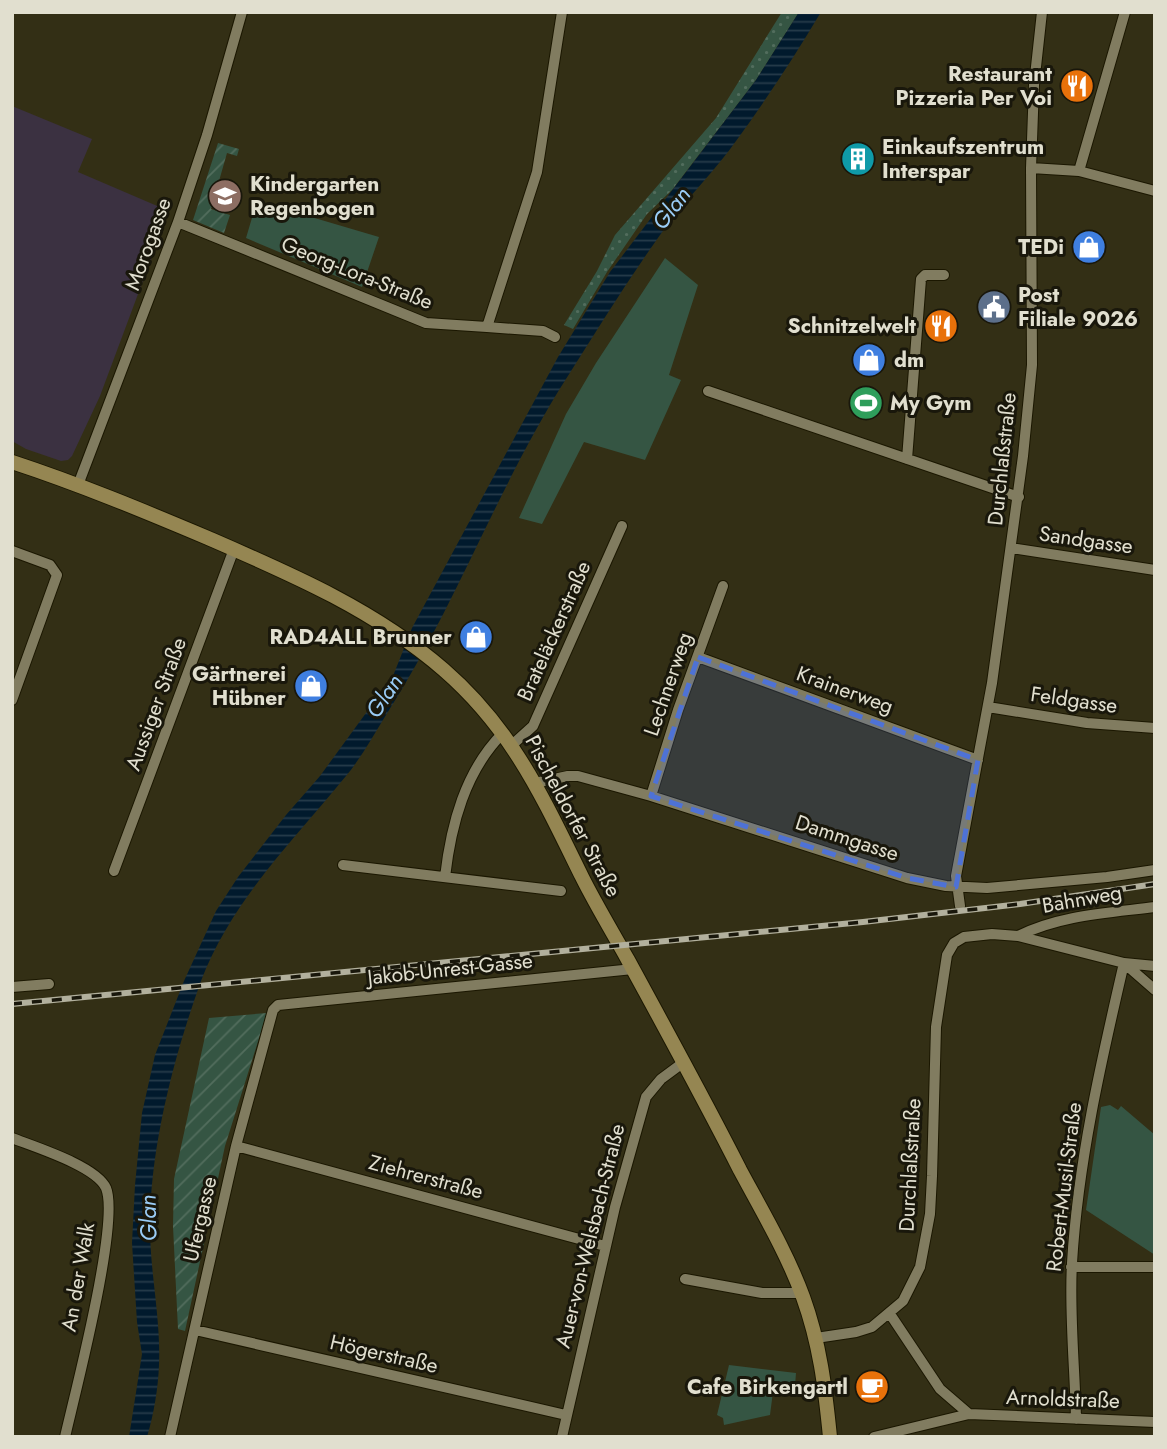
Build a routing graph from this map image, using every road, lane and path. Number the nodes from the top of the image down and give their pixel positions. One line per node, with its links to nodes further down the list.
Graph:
1 (242, 12): 8 (street, Morogasse)
2 (562, 12): 10 (street)
3 (1042, 12): 5 (street, Durchlaßstraße)
4 (1125, 12): 6 (street)
5 (1031, 168): 6 (street); 16 (street, Durchlaßstraße)
6 (1079, 172): 7 (street)
7 (1155, 191)
8 (178, 222): 10 (street, Georg-Lora-Straße); 15 (street, Morogasse)
9 (944, 275): 13 (street)
10 (487, 327): 11 (street, Georg-Lora-Straße)
11 (555, 337)
12 (708, 391): 13 (street)
13 (907, 459): 16 (street)
14 (12, 462): 15 (main road, Pischeldorfer Straße)
15 (78, 485): 19 (main road, Pischeldorfer Straße)
16 (1019, 497): 18 (street, Durchlaßstraße)
17 (622, 526): 27 (street, Brateläckerstraße)
18 (1011, 548): 21 (street, Sandgasse); 25 (street, Durchlaßstraße)
19 (234, 550): 27 (main road, Pischeldorfer Straße); 33 (street, Aussiger Straße)
20 (12, 551): 24 (street)
21 (1155, 570)
22 (723, 586): 23 (street, Lechnerweg)
23 (698, 657): 28 (street, Krainerweg); 30 (street, Lechnerweg)
24 (12, 700)
25 (988, 707): 26 (street, Feldgasse); 28 (street, Durchlaßstraße)
26 (1155, 728)
27 (508, 739): 29 (main road, Pischeldorfer Straße); 34 (street, Brateläckerstraße)
28 (978, 760): 35 (street, Durchlaßstraße)
29 (536, 783): 30 (street, Dammgasse); 42 (main road, Pischeldorfer Straße)
30 (651, 796): 35 (street, Dammgasse)
31 (343, 865): 34 (street)
32 (1155, 870): 35 (street, Dammgasse)
33 (114, 871)
34 (445, 877): 36 (street)
35 (956, 887): 37 (street, Durchlaßstraße)
36 (561, 891)
37 (960, 906)
38 (1155, 907): 39 (street, Bahnweg)
39 (1018, 936): 40 (street); 55 (street, Durchlaßstraße)
40 (1124, 963): 41 (street); 45 (street); 51 (street, Robert-Musil-Straße)
41 (1155, 966)
42 (633, 969): 46 (street, Jakob-Unrest-Gasse); 47 (main road, Pischeldorfer Straße)
43 (49, 984): 44 (street)
44 (12, 986)
45 (1155, 990)
46 (273, 1010): 49 (street, Ufergasse)
47 (684, 1062): 50 (street, Auer-von-Welsbach-Straße); 54 (main road, Pischeldorfer Straße)
48 (12, 1138): 62 (street, An der Walk)
49 (236, 1146): 50 (street, Ziehrerstraße); 56 (street, Ufergasse)
50 (605, 1246): 59 (street, Auer-von-Welsbach-Straße)
51 (1072, 1267): 52 (street); 60 (street, Robert-Musil-Straße)
52 (1155, 1267)
53 (685, 1279): 54 (street)
54 (802, 1293): 57 (main road, Pischeldorfer Straße)
55 (890, 1314): 57 (street, Durchlaßstraße); 58 (street)
56 (195, 1330): 59 (street, Högerstraße); 63 (street, Ufergasse)
57 (816, 1338): 65 (main road, Pischeldorfer Straße)
58 (969, 1414): 60 (street, Arnoldstraße); 66 (street, Arnoldstraße)
59 (566, 1415): 64 (street, Auer-von-Welsbach-Straße)
60 (1076, 1419): 61 (street, Arnoldstraße)
61 (1155, 1422)
62 (65, 1437)
63 (170, 1437)
64 (562, 1437)
65 (830, 1437)
66 (874, 1437)

